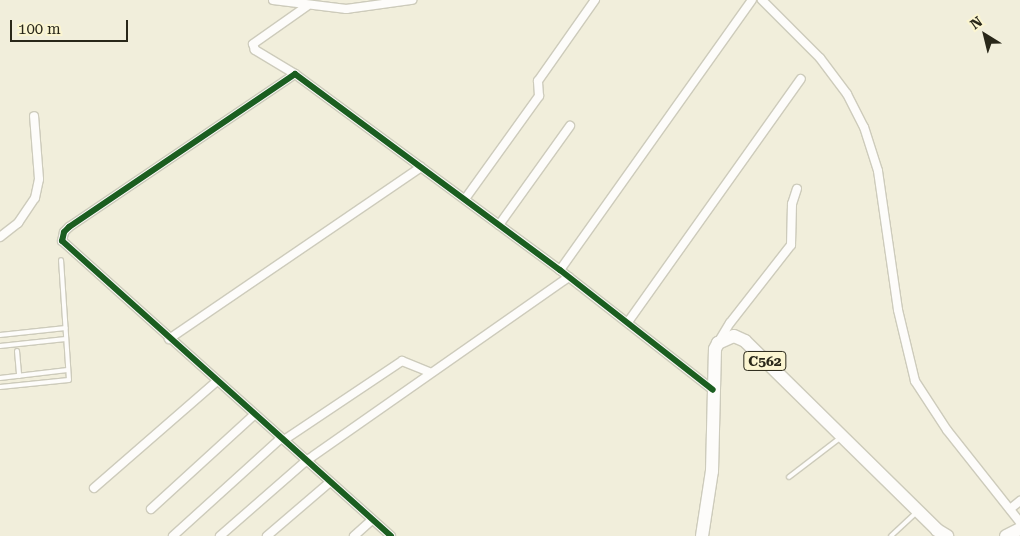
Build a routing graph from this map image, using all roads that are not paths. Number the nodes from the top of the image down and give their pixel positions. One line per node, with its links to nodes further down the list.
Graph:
1 (273, 0): 6 (street)
2 (412, 0): 6 (street)
3 (595, 0): 13 (street)
4 (752, 0): 17 (street)
5 (762, 0): 42 (street)
6 (307, 6): 7 (street)
7 (296, 74): 11 (street); 23 (street)
8 (801, 79): 19 (street)
9 (34, 116): 15 (street)
10 (570, 126): 14 (street)
11 (421, 167): 13 (street); 23 (street)
12 (797, 189): 24 (street)
13 (465, 199): 14 (street)
14 (499, 225): 17 (street)
15 (0, 237)
16 (61, 260): 20 (lane)
17 (560, 270): 18 (street)
18 (569, 277): 19 (street); 28 (street)
19 (628, 322): 33 (street)
20 (66, 328): 21 (lane); 22 (lane)
21 (0, 335)
22 (66, 339): 25 (lane); 27 (lane)
23 (169, 339): 31 (street)
24 (718, 343): 33 (main road); 35 (main road, C562)
25 (0, 346)
26 (17, 351): 29 (lane)
27 (68, 370): 29 (lane); 32 (lane)
28 (431, 373): 36 (street); 37 (street)
29 (19, 376): 30 (lane)
30 (0, 378)
31 (217, 381): 34 (street); 40 (street)
32 (0, 387)
33 (713, 390): 53 (main road)
34 (254, 415): 36 (street); 43 (street)
35 (842, 437): 38 (lane); 44 (main road, C562)
36 (282, 439): 37 (street); 48 (street)
37 (306, 460): 39 (street); 49 (street)
38 (789, 477)
39 (330, 482): 45 (street); 50 (street)
40 (94, 488)
41 (1020, 501): 42 (street)
42 (1010, 508): 46 (street)
43 (151, 510)
44 (918, 512): 54 (lane); 55 (main road, C562)
45 (372, 520): 51 (street); 52 (street)
46 (1020, 522)
47 (1020, 529): 56 (main road)
48 (173, 536)
49 (220, 536)
50 (267, 536)
51 (354, 536)
52 (391, 536)
53 (702, 536)
54 (891, 536)
55 (948, 536)
56 (1006, 536)

